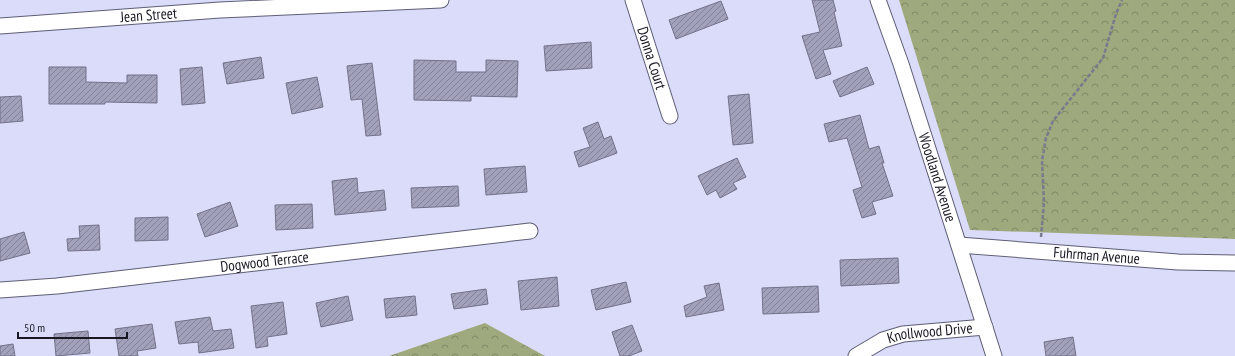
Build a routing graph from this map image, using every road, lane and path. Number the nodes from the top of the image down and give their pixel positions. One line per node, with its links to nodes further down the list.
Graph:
1 (441, 0): 5 (street, Jean Street)
2 (633, 0): 6 (street, Donna Court)
3 (878, 0): 8 (street, Woodland Avenue)
4 (1122, 0): 9 (path)
5 (0, 26)
6 (670, 116)
7 (530, 231): 11 (street, Dogwood Terrace)
8 (959, 245): 9 (street, Fuhrman Avenue); 12 (street, Woodland Avenue)
9 (1040, 251): 10 (street, Fuhrman Avenue)
10 (1235, 263)
11 (0, 290)
12 (985, 327): 13 (street, Knollwood Drive); 14 (street, Woodland Avenue)
13 (856, 356)
14 (994, 356)

